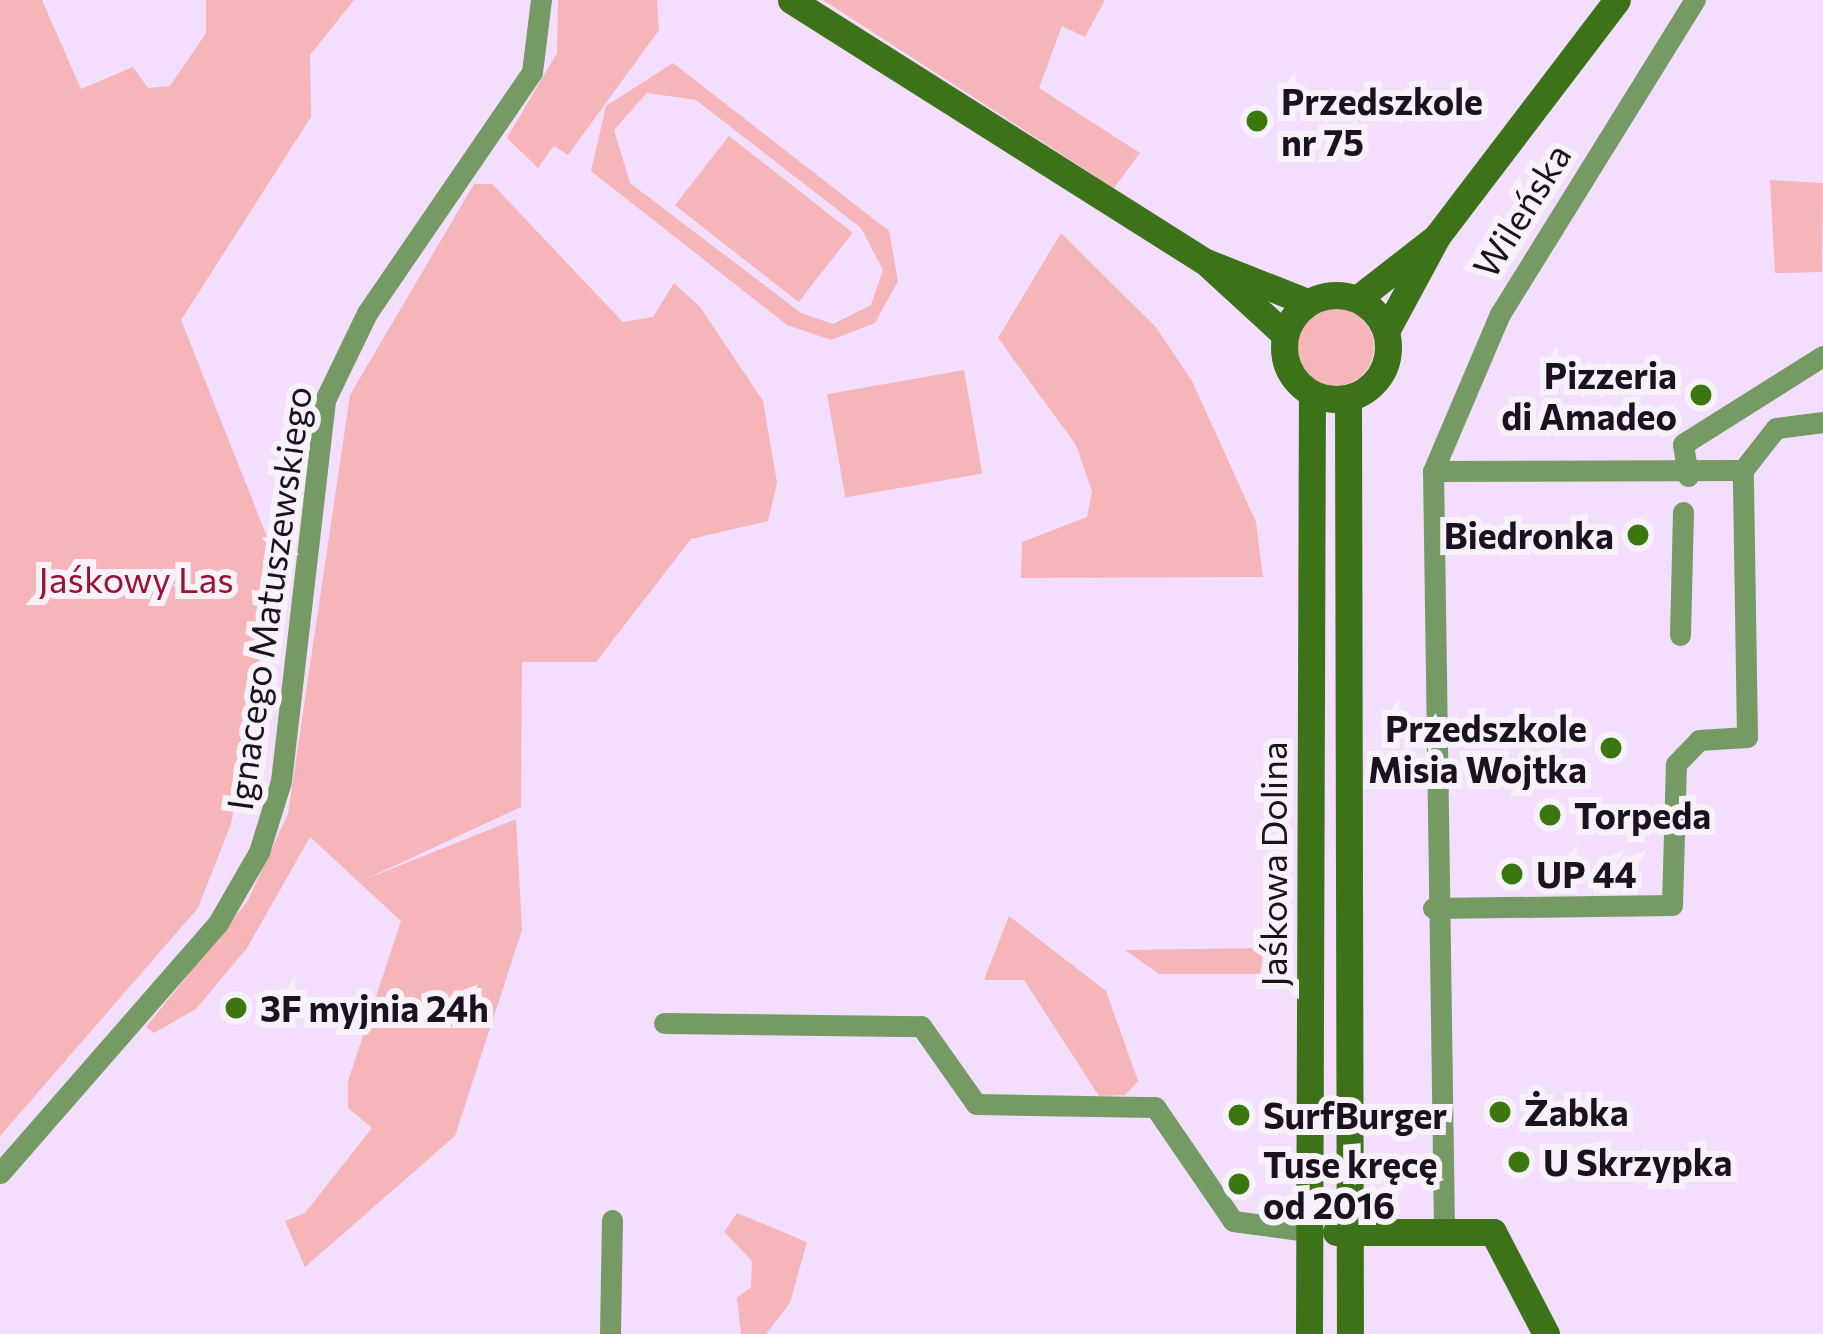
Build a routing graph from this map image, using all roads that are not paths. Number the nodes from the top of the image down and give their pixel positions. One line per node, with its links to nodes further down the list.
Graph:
1 (541, 0): 22 (street, Ignacego Matuszewskiego)
2 (790, 0): 6 (street)
3 (1617, 0): 5 (street, Wileńska)
4 (1695, 0): 16 (street, Wileńska)
5 (1438, 235): 7 (street, Wileńska); 9 (street, Wileńska)
6 (1206, 262): 8 (street); 10 (street)
7 (1357, 299): 8 (street); 9 (street)
8 (1307, 302): 10 (street)
9 (1386, 331): 13 (street)
10 (1284, 334): 12 (street)
11 (1823, 356): 17 (street)
12 (1312, 394): 13 (street); 25 (street, Jaśkowa Dolina)
13 (1348, 398): 26 (street)
14 (1823, 422): 15 (street)
15 (1743, 470): 17 (street); 20 (street)
16 (1433, 471): 17 (street); 20 (street)
17 (1688, 476)
18 (1683, 512): 19 (street)
19 (1680, 635)
20 (1433, 908): 24 (street)
21 (664, 1023): 25 (street)
22 (0, 1172)
23 (612, 1220): 27 (street)
24 (1444, 1228): 26 (street); 30 (street)
25 (1307, 1231): 26 (street); 28 (street, Jaśkowa Dolina)
26 (1350, 1232): 29 (street)
27 (610, 1334)
28 (1309, 1334)
29 (1350, 1334)
30 (1546, 1334)

